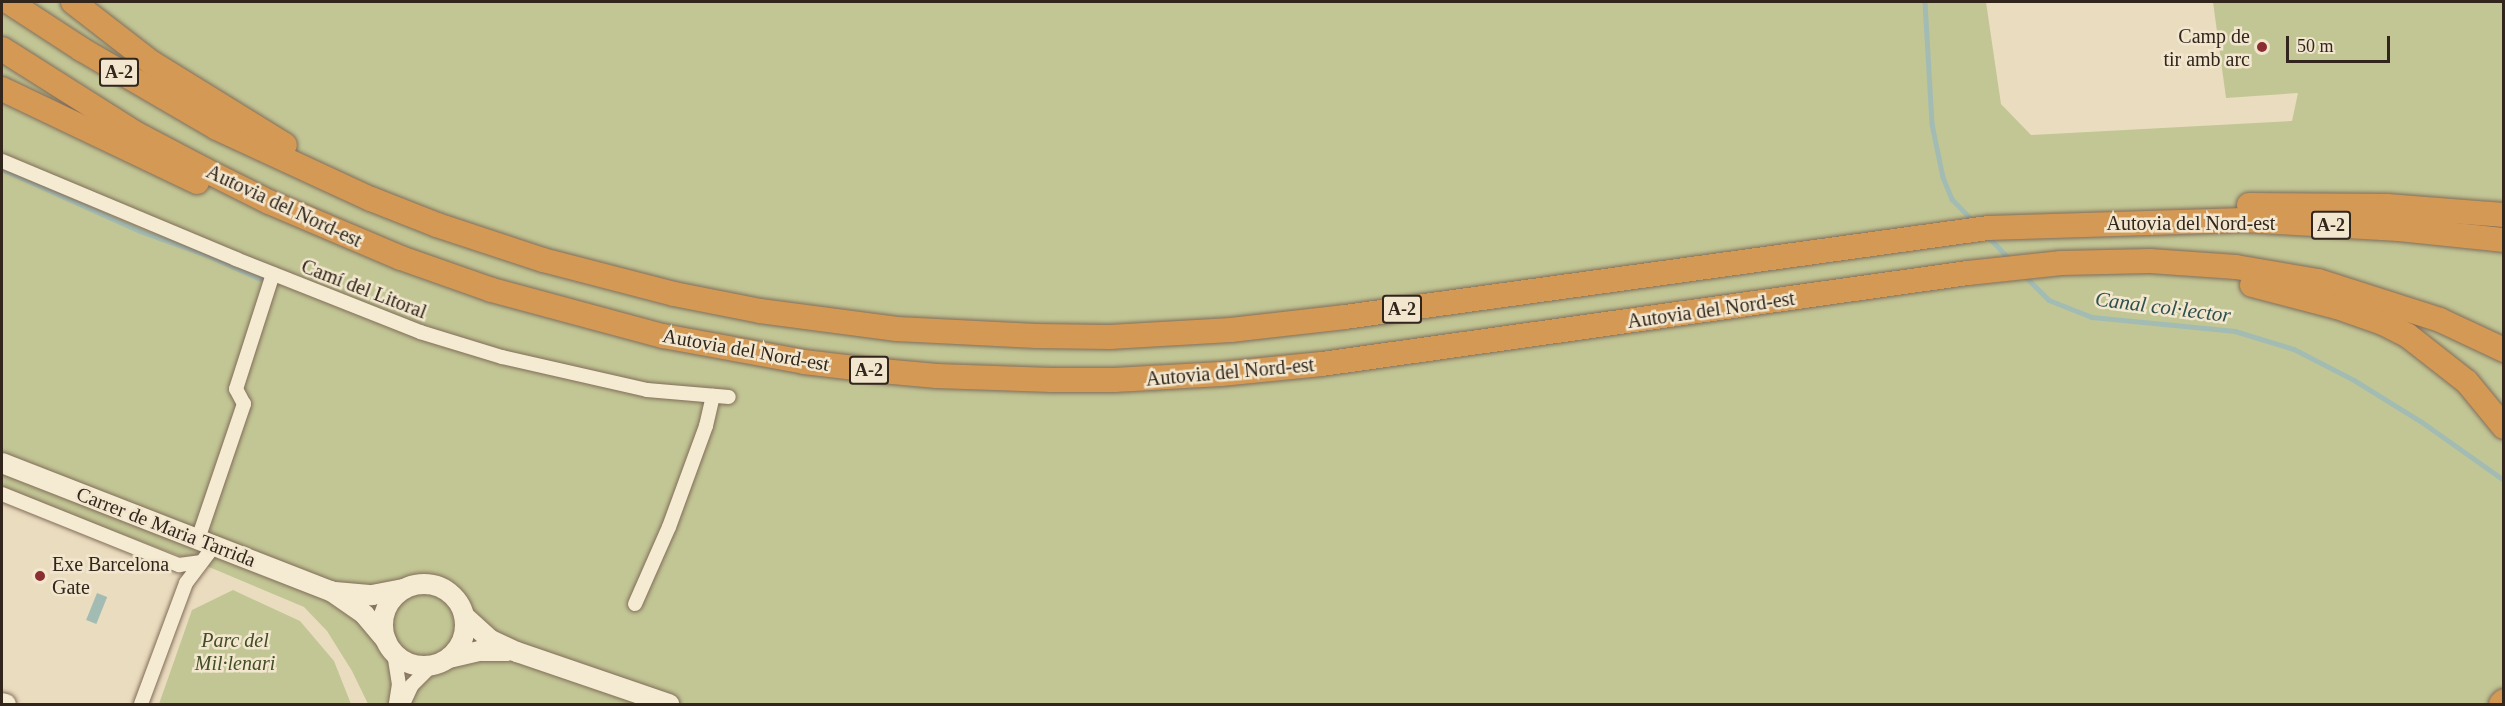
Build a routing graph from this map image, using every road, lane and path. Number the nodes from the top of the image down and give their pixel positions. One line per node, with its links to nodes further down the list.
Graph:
1 (9, 2): 6 (highway, Autovia del Nord-est / A-2)
2 (73, 2): 6 (highway)
3 (2, 49): 9 (highway, Autovia del Nord-est / A-2)
4 (2, 89): 9 (highway)
5 (2, 161): 12 (street, Camí del Litoral)
6 (371, 199): 8 (highway, Autovia del Nord-est / A-2)
7 (2504, 215): 8 (highway)
8 (2075, 218): 10 (highway, Autovia del Nord-est / A-2)
9 (351, 238): 11 (highway, Autovia del Nord-est / A-2)
10 (2504, 240)
11 (2159, 262): 13 (highway, Autovia del Nord-est / A-2); 16 (highway)
12 (273, 274): 14 (street, Camí del Litoral); 19 (street)
13 (2504, 350)
14 (713, 396): 15 (street, Camí del Litoral); 25 (street)
15 (729, 397)
16 (2504, 427)
17 (2, 464): 19 (main road, Carrer de Maria Tarrida)
18 (2, 494): 21 (street, Carrer de Maria Tarrida)
19 (206, 542): 20 (street); 24 (main road, Carrer de Maria Tarrida)
20 (200, 562): 21 (street, Carrer de Maria Tarrida); 22 (street)
21 (179, 565): 22 (street, Carrer de Maria Tarrida)
22 (186, 583): 32 (street)
23 (406, 588): 24 (main road, Carrer de Maria Tarrida); 26 (main road); 27 (main road)
24 (331, 591): 27 (main road, Carrer de Maria Tarrida)
25 (635, 604)
26 (464, 616): 28 (main road); 29 (main road)
27 (390, 647): 29 (main road); 33 (street)
28 (517, 651): 29 (main road); 35 (main road)
29 (440, 662): 34 (street)
30 (2, 703): 31 (main road)
31 (6, 705)
32 (141, 705)
33 (396, 705)
34 (403, 705)
35 (669, 705)

